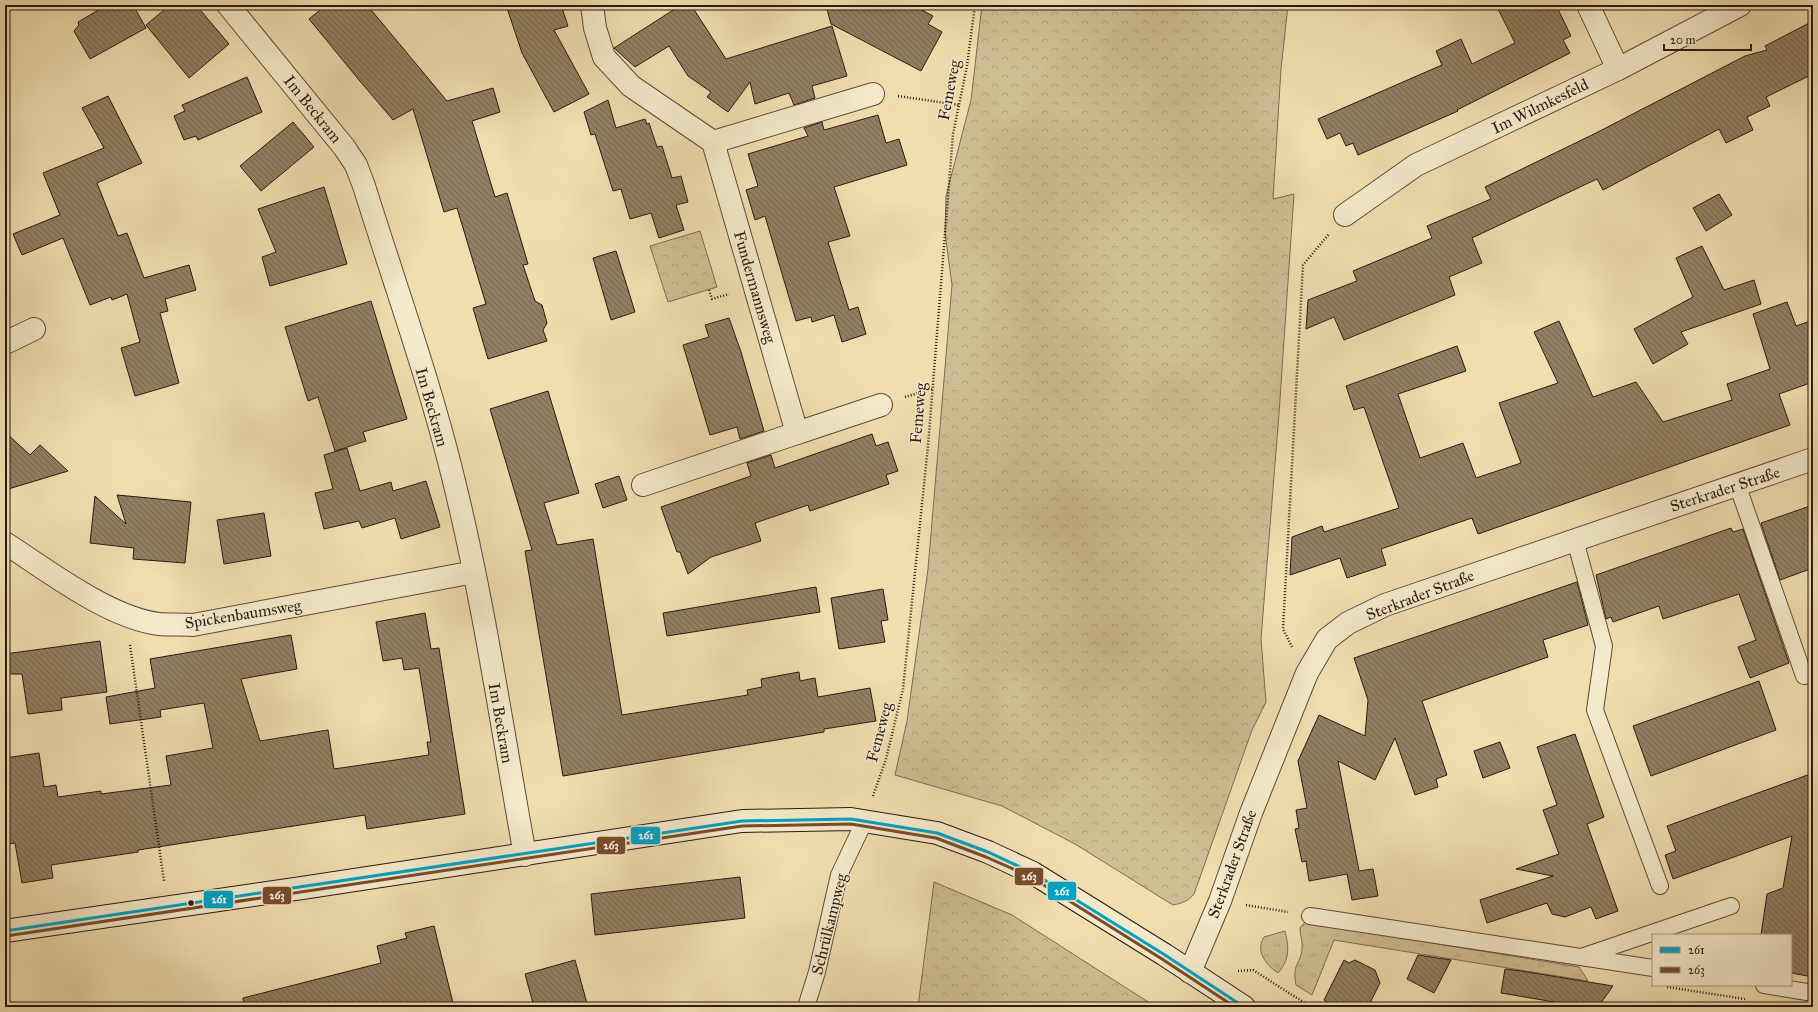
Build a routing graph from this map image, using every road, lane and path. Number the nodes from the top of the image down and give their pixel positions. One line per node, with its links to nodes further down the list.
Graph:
1 (592, 5): 9 (street)
2 (976, 5): 8 (path, Femeweg)
3 (1588, 5): 6 (street)
4 (1740, 5): 6 (street, Im Wilmkesfeld)
5 (235, 7): 20 (street, Im Beckram)
6 (1618, 68): 10 (street, Im Wilmkesfeld)
7 (873, 94): 8 (path); 9 (street)
8 (958, 105): 24 (path, Femeweg)
9 (713, 142): 14 (street, Fundermannsweg)
10 (1345, 215): 22 (path)
11 (34, 329): 12 (street)
12 (5, 343)
13 (881, 405): 14 (street)
14 (797, 433): 17 (street)
15 (1813, 459): 16 (street, Sterkrader Straße)
16 (1737, 484): 18 (street, Sterkrader Straße); 23 (lane)
17 (643, 485)
18 (1575, 540): 22 (street, Sterkrader Straße); 26 (lane)
19 (8, 546): 21 (street, Spickenbaumsweg)
20 (474, 572): 21 (street, Spickenbaumsweg); 25 (street, Im Beckram)
21 (126, 614): 29 (path)
22 (1307, 673): 27 (street, Sterkrader Straße)
23 (1813, 674)
24 (865, 820): 25 (street); 34 (street); 39 (lane, Schrülkampweg)
25 (525, 855): 29 (street)
26 (1660, 886)
27 (1220, 901): 30 (path); 34 (street, Sterkrader Straße)
28 (1730, 906): 32 (lane)
29 (168, 907): 31 (street)
30 (1310, 916): 32 (lane)
31 (5, 931)
32 (1582, 956): 33 (lane)
33 (1652, 968)
34 (1190, 972): 40 (street)
35 (1661, 986): 38 (path)
36 (1770, 986): 37 (lane)
37 (1813, 993)
38 (1746, 1000)
39 (806, 1007)
40 (1244, 1007)

